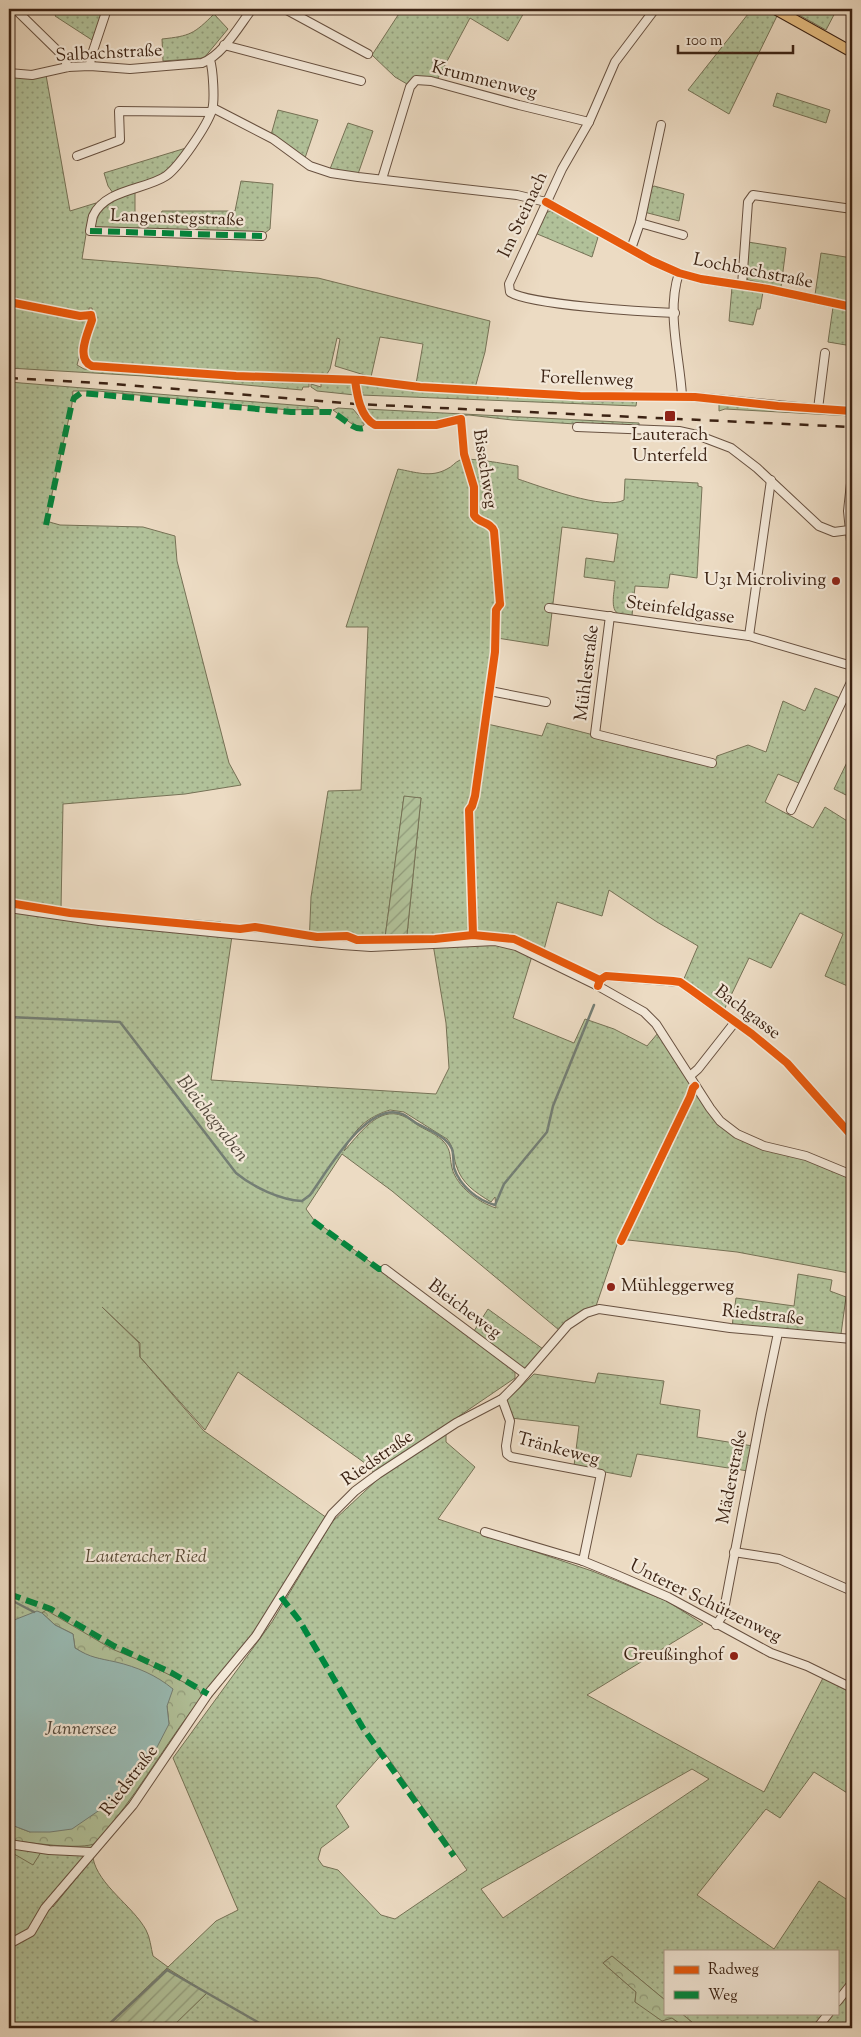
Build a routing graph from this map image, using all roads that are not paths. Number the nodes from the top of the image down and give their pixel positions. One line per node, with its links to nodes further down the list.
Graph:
1 (15, 9): 13 (street)
2 (107, 9): 12 (street)
3 (252, 9): 8 (street)
4 (286, 9): 10 (street)
5 (655, 9): 17 (street, Im Steinach)
6 (775, 9): 7 (main road)
7 (787, 12): 9 (main road)
8 (224, 45): 11 (street); 15 (street)
9 (852, 52)
10 (368, 54)
11 (210, 60): 12 (street, Salbachstraße); 16 (street)
12 (90, 66): 13 (street, Salbachstraße)
13 (68, 67): 14 (street, Salbachstraße)
14 (9, 73)
15 (361, 81)
16 (212, 110): 19 (street); 20 (street, Lochbachstraße); 25 (street, Langenstegstraße)
17 (588, 122): 20 (street, Krummenweg); 21 (street, Im Steinach)
18 (661, 125): 23 (street)
19 (77, 156)
20 (382, 179): 21 (street, Lochbachstraße)
21 (546, 202): 26 (street, Lochbachstraße); 30 (street, Im Steinach)
22 (852, 208): 28 (street)
23 (640, 223): 24 (street); 26 (street)
24 (683, 235)
25 (262, 236)
26 (631, 249): 27 (street, Lochbachstraße)
27 (679, 273): 28 (street, Lochbachstraße); 30 (street, Lochbachstraße)
28 (742, 285): 29 (street, Lochbachstraße)
29 (852, 307)
30 (674, 313): 33 (street, Lochbachstraße)
31 (825, 353): 33 (street, Forellenweg)
32 (557, 395): 33 (street, Forellenweg)
33 (682, 396)
34 (577, 427): 36 (street)
35 (852, 474): 37 (street)
36 (771, 480): 37 (street); 41 (street)
37 (849, 530): 38 (street)
38 (852, 551)
39 (549, 608): 40 (street, Steinfeldgasse)
40 (610, 616): 41 (street, Steinfeldgasse); 46 (street, Mühlestraße)
41 (749, 636): 42 (street, Steinfeldgasse)
42 (852, 666)
43 (852, 680): 47 (street)
44 (490, 691): 45 (street)
45 (546, 702)
46 (712, 763)
47 (791, 810)
48 (9, 908): 49 (street)
49 (598, 986): 50 (street, Bachgasse); 53 (street)
50 (736, 1022): 51 (street, Bachgasse); 53 (street)
51 (752, 1034)
52 (786, 1063): 54 (street, Bachgasse)
53 (690, 1076): 55 (street)
54 (852, 1136)
55 (852, 1176)
56 (385, 1269): 59 (street, Bleicheweg)
57 (778, 1333): 58 (street, Riedstraße); 59 (street, Riedstraße); 62 (street, Mäderstraße)
58 (852, 1339)
59 (525, 1374): 60 (street, Riedstraße)
60 (502, 1399): 63 (street, Tränkeweg); 68 (street, Riedstraße)
61 (485, 1532): 63 (street, Unterer Schützenweg)
62 (734, 1552): 64 (street); 65 (street, Mäderstraße)
63 (584, 1561): 65 (street, Unterer Schützenweg)
64 (852, 1591)
65 (716, 1624): 66 (street, Unterer Schützenweg)
66 (852, 1688)
67 (9, 1844): 68 (street)
68 (91, 1852): 69 (street, Riedstraße)
69 (9, 1944)
70 (852, 1982): 71 (street)
71 (838, 2001)
72 (828, 2014): 73 (street)
73 (818, 2028)

